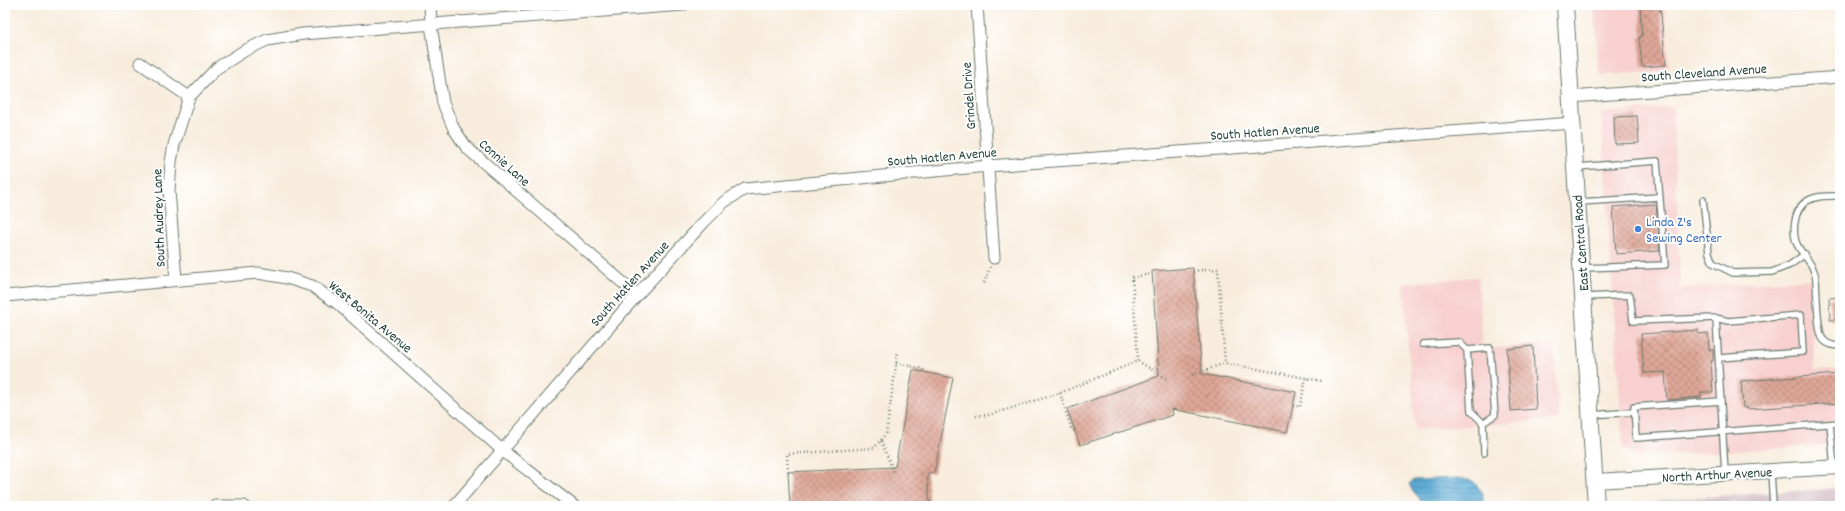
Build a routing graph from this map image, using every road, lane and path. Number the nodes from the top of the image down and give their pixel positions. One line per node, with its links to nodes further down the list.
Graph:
1 (430, 5): 5 (street, Connie Lane)
2 (683, 5): 5 (street, South Audrey Lane)
3 (977, 5): 11 (street, Grindel Drive)
4 (1565, 5): 9 (main road, East Central Road)
5 (431, 25): 8 (street, South Audrey Lane); 25 (street, Connie Lane)
6 (140, 63): 8 (street)
7 (1840, 77): 9 (street, South Cleveland Avenue)
8 (189, 97): 22 (street, South Audrey Lane)
9 (1571, 97): 10 (main road, East Central Road)
10 (1572, 123): 11 (street, South Hatlen Avenue); 12 (main road, East Central Road)
11 (988, 166): 18 (street, Grindel Drive); 25 (street, South Hatlen Avenue)
12 (1575, 167): 14 (lane); 16 (main road, East Central Road)
13 (1840, 196): 17 (lane)
14 (1660, 197): 16 (lane); 19 (lane)
15 (1704, 200): 17 (lane)
16 (1577, 202): 19 (main road, East Central Road)
17 (1804, 254): 29 (lane)
18 (994, 258): 23 (path)
19 (1581, 268): 26 (main road, East Central Road)
20 (1193, 271): 35 (path)
21 (1152, 274): 33 (path)
22 (176, 280): 24 (street, West Bonita Avenue); 53 (street, West Bonita Avenue)
23 (984, 283)
24 (5, 296)
25 (637, 296): 53 (street, South Hatlen Avenue)
26 (1583, 297): 27 (lane); 45 (main road, East Central Road)
27 (1716, 318): 32 (lane); 32 (lane)
28 (1423, 344): 30 (lane)
29 (1840, 346)
30 (1467, 350): 47 (lane); 47 (lane)
31 (898, 352): 34 (path)
32 (1719, 358): 42 (lane)
33 (1138, 361): 39 (path); 41 (path)
34 (896, 363): 36 (path); 52 (path)
35 (1225, 363): 37 (path); 38 (path)
36 (924, 372)
37 (1192, 375)
38 (1306, 378): 40 (path); 43 (path)
39 (1167, 379)
40 (1322, 381)
41 (1060, 393): 46 (path); 50 (path)
42 (1721, 401): 44 (lane); 51 (lane)
43 (1293, 405)
44 (1634, 410): 45 (lane); 51 (lane)
45 (1591, 415): 60 (main road, East Central Road)
46 (976, 416)
47 (1483, 423): 54 (lane)
48 (1840, 423): 49 (lane)
49 (1830, 424): 51 (lane); 55 (lane)
50 (1075, 430)
51 (1723, 431): 59 (lane)
52 (881, 441): 57 (path); 58 (path)
53 (503, 451): 63 (street, South Hatlen Avenue); 64 (street, West Bonita Avenue)
54 (1484, 453)
55 (1837, 467): 56 (street, North Arthur Avenue)
56 (1771, 471): 59 (street, North Arthur Avenue); 66 (lane)
57 (788, 472)
58 (894, 473)
59 (1724, 473): 60 (street, North Arthur Avenue)
60 (1595, 481): 65 (main road, East Central Road)
61 (215, 506): 62 (street)
62 (244, 506)
63 (454, 506)
64 (574, 506)
65 (1596, 506)
66 (1773, 506)

